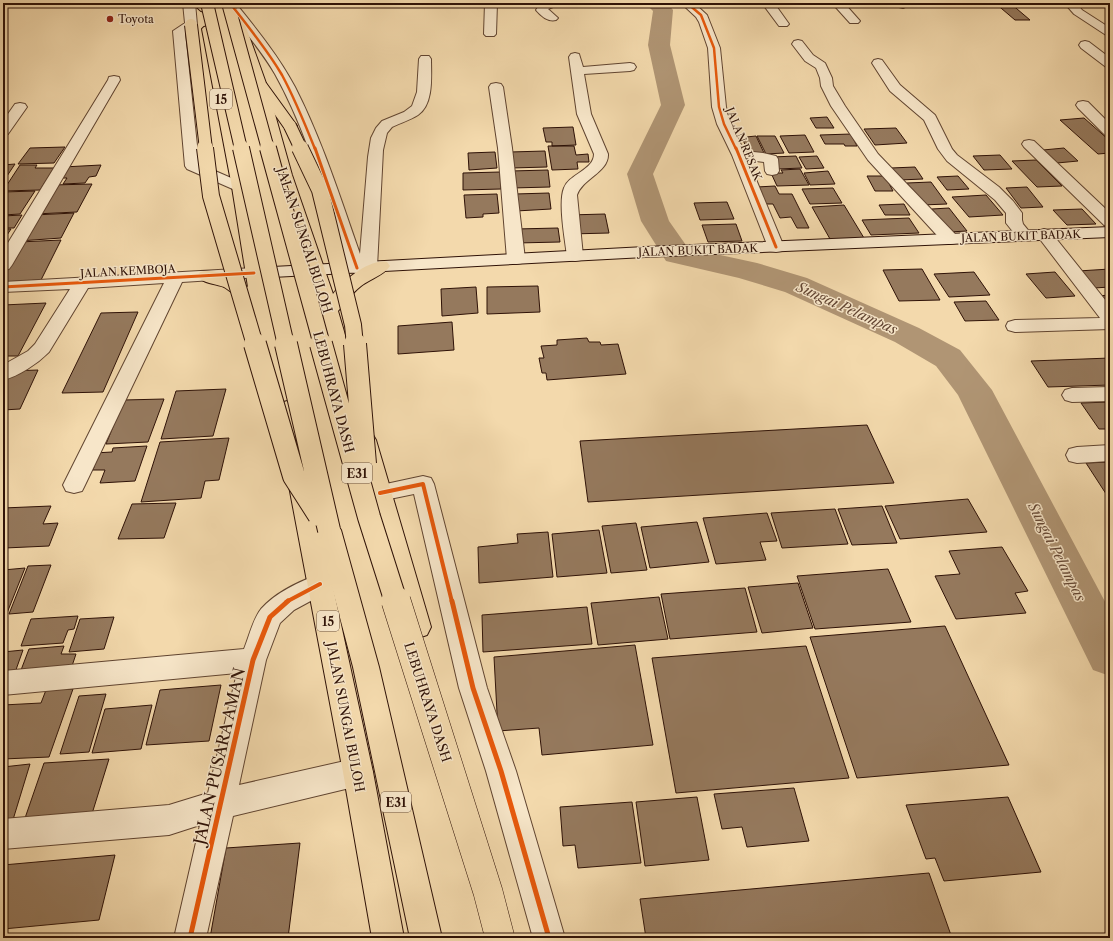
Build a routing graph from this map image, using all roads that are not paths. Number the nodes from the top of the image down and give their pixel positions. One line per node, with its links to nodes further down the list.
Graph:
1 (189, 3): 13 (street)
2 (491, 3): 15 (street)
3 (554, 3): 10 (street)
4 (687, 3): 30 (street, JALAN RESAK)
5 (768, 3): 12 (street)
6 (838, 3): 11 (street)
7 (1075, 3): 14 (street)
8 (231, 4): 23 (highway, JALAN SUNGAI BULOH); 42 (street); 60 (highway, LEBUHRAYA DASH / E31, bridge)
9 (203, 5): 32 (highway, JALAN SUNGAI BULOH / 15); 61 (highway, E31, bridge)
10 (552, 18)
11 (854, 21)
12 (783, 24)
13 (191, 25): 32 (street); 61 (highway, bridge)
14 (1110, 33)
15 (490, 34)
16 (798, 44): 37 (street)
17 (1085, 45): 20 (street)
18 (425, 59): 42 (street)
19 (878, 63): 36 (street)
20 (1110, 64)
21 (630, 67): 39 (street)
22 (114, 80): 41 (street)
23 (261, 86): 43 (highway, JALAN SUNGAI BULOH); 60 (highway, bridge)
24 (496, 88): 40 (street)
25 (1083, 105): 28 (street)
26 (20, 107): 27 (street)
27 (3, 131)
28 (1110, 132)
29 (1029, 144): 33 (street)
30 (739, 155): 31 (street); 38 (street, JALAN RESAK)
31 (772, 171)
32 (240, 188): 44 (highway, JALAN SUNGAI BULOH / 15)
33 (1110, 222)
34 (1110, 232): 35 (street, JALAN BUKIT BADAK)
35 (1044, 234): 36 (street, JALAN BUKIT BADAK); 51 (street)
36 (1024, 235): 37 (street, JALAN BUKIT BADAK)
37 (950, 239): 38 (street, JALAN BUKIT BADAK)
38 (776, 247): 39 (street, JALAN BUKIT BADAK)
39 (574, 256): 40 (street, JALAN BUKIT BADAK)
40 (516, 259): 42 (street, JALAN BUKIT BADAK)
41 (3, 265)
42 (369, 267): 43 (street, JALAN BUKIT BADAK); 50 (highway)
43 (317, 270): 44 (street, JALAN KEMBOJA); 50 (highway, JALAN SUNGAI BULOH)
44 (254, 273): 45 (street, JALAN KEMBOJA); 49 (highway, JALAN SUNGAI BULOH / 15)
45 (206, 276): 46 (street, JALAN KEMBOJA); 49 (highway)
46 (175, 278): 47 (street, JALAN KEMBOJA); 59 (street)
47 (82, 283): 48 (street, JALAN KEMBOJA); 54 (street)
48 (3, 287)
49 (260, 306): 62 (highway, JALAN SUNGAI BULOH / 15)
50 (329, 312): 60 (highway, JALAN SUNGAI BULOH)
51 (1110, 318)
52 (1110, 323): 53 (street)
53 (1015, 326)
54 (3, 374)
55 (1110, 394): 56 (street)
56 (1072, 396)
57 (1110, 453): 58 (street)
58 (1077, 455)
59 (74, 485)
60 (375, 505): 71 (highway, LEBUHRAYA DASH / E31, bridge); 72 (highway, JALAN SUNGAI BULOH); 73 (street)
61 (329, 530): 70 (highway, E31)
62 (320, 584): 63 (street, JALAN PUSARA AMAN); 65 (highway, JALAN SUNGAI BULOH / 15)
63 (253, 660): 64 (street); 66 (street, JALAN PUSARA AMAN)
64 (3, 684)
65 (358, 772): 66 (street); 69 (highway, JALAN SUNGAI BULOH / 15)
66 (220, 804): 67 (street); 68 (street, JALAN PUSARA AMAN)
67 (3, 834)
68 (190, 938)
69 (388, 938)
70 (426, 938)
71 (500, 938)
72 (512, 938)
73 (550, 938)

